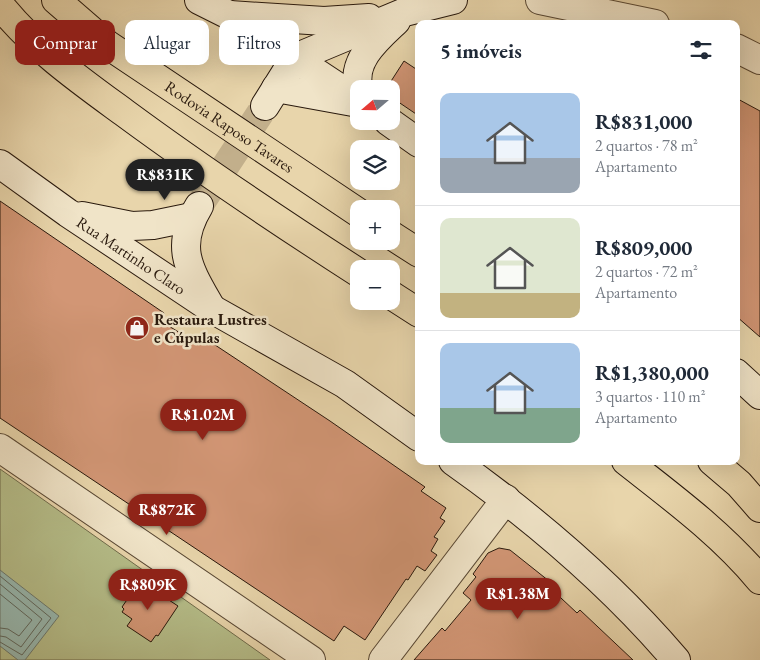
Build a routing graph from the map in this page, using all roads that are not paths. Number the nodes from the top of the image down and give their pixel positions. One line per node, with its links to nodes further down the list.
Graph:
1 (56, 0): 22 (highway, Rodovia Raposo Tavares)
2 (199, 0): 7 (main road)
3 (453, 0): 6 (main road)
4 (540, 0): 9 (main road)
5 (0, 5): 26 (highway)
6 (405, 12): 7 (main road); 11 (main road); 15 (main road)
7 (229, 15): 8 (main road); 17 (main road)
8 (237, 20)
9 (636, 20)
10 (740, 50): 12 (main road)
11 (299, 56)
12 (760, 60)
13 (299, 61): 16 (main road)
14 (291, 65): 17 (main road)
15 (358, 80)
16 (350, 96)
17 (271, 97): 18 (main road)
18 (350, 101)
19 (400, 130): 20 (main road)
20 (415, 140)
21 (0, 164): 23 (main road, Rua Martinho Claro)
22 (350, 207)
23 (68, 214): 28 (main road, Rua Martinho Claro); 28 (main road)
24 (400, 241): 25 (highway)
25 (415, 250)
26 (350, 268)
27 (400, 301): 29 (highway)
28 (212, 310): 32 (main road, Rua Martinho Claro)
29 (415, 310)
30 (740, 376): 31 (main road)
31 (760, 394)
32 (415, 434)
33 (0, 448): 40 (main road)
34 (459, 465): 37 (main road)
35 (631, 465): 39 (highway)
36 (717, 465): 38 (highway)
37 (506, 499): 41 (main road); 42 (main road)
38 (760, 508)
39 (760, 580)
40 (311, 660)
41 (383, 660)
42 (676, 660)

